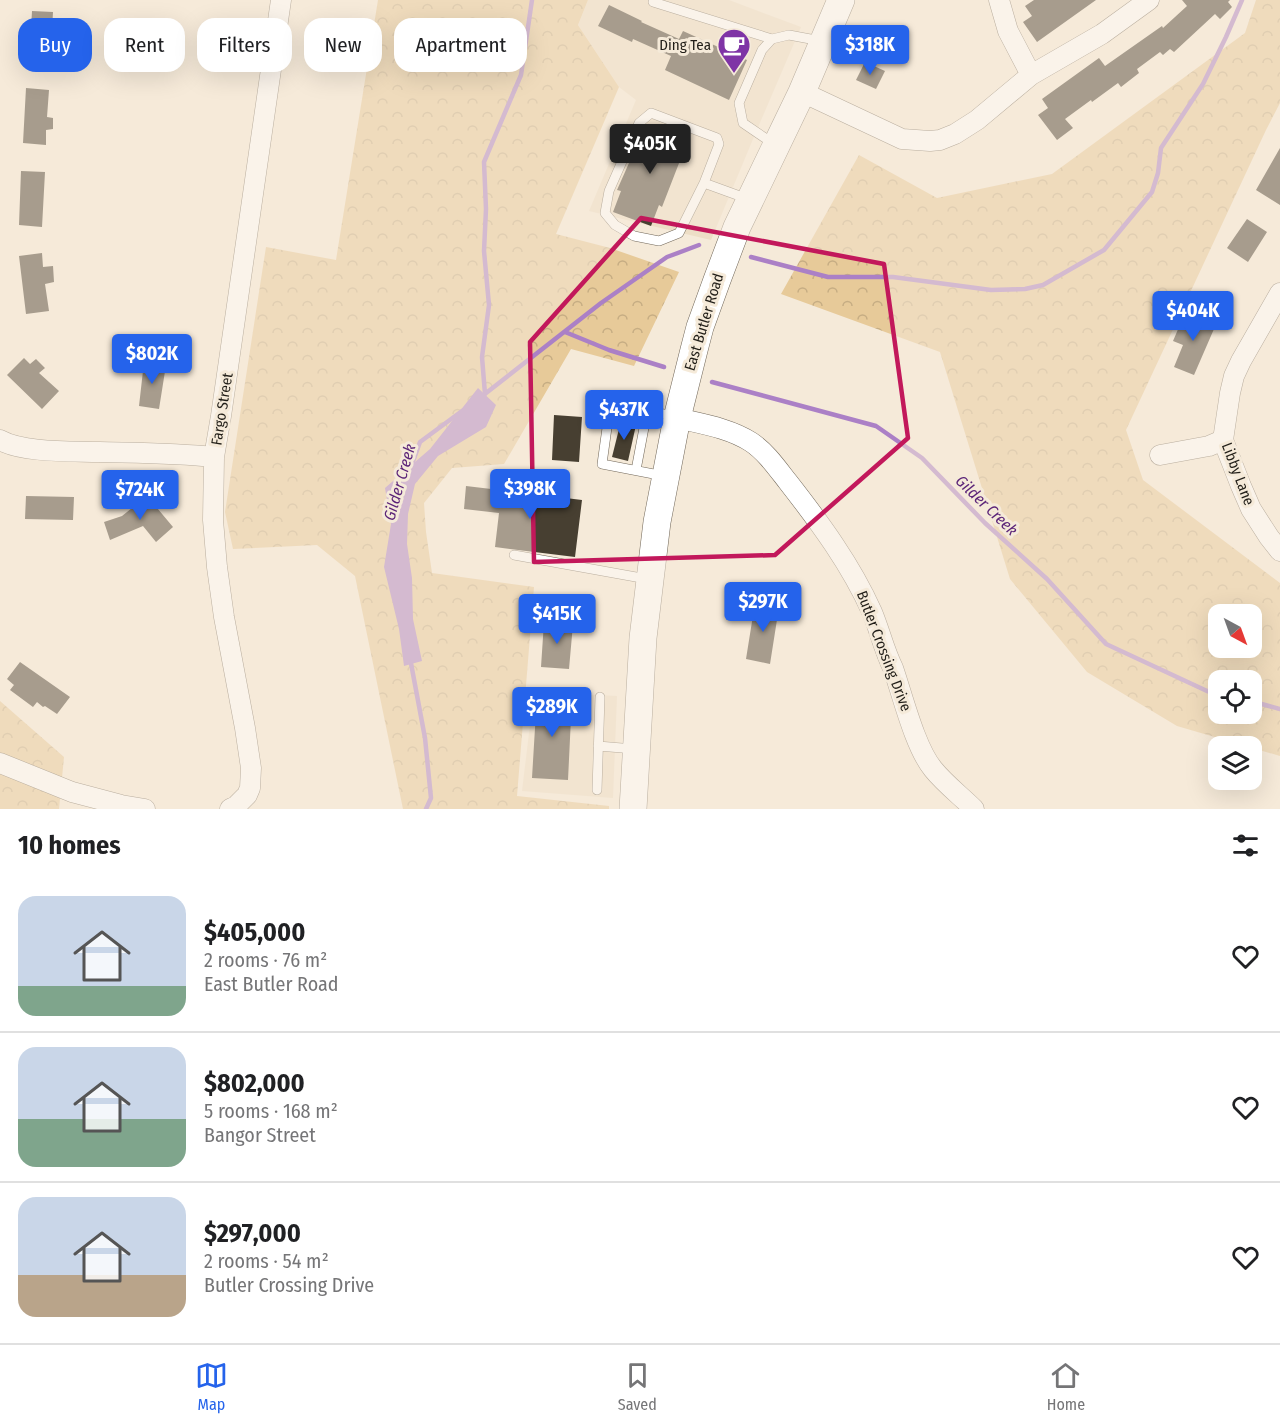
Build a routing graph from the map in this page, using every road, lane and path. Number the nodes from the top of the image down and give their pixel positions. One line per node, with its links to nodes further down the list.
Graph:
1 (280, 0): 19 (street, Fargo Street)
2 (841, 0): 7 (main road, East Butler Road)
3 (999, 0): 8 (street)
4 (1149, 0): 8 (street)
5 (653, 2): 6 (lane)
6 (772, 39): 7 (lane); 10 (lane)
7 (824, 42): 9 (main road, East Butler Road)
8 (1031, 75): 9 (street)
9 (802, 93): 10 (main road, East Butler Road)
10 (778, 142): 12 (main road, East Butler Road)
11 (704, 183): 11 (lane); 12 (lane)
12 (750, 200): 15 (main road, East Butler Road)
13 (1280, 293): 17 (street, Libby Lane)
14 (647, 412): 15 (lane); 20 (lane); 20 (lane)
15 (677, 417): 21 (main road, East Butler Road); 33 (street, Butler Crossing Drive)
16 (0, 440): 19 (street)
17 (1223, 440): 18 (street); 22 (street, Libby Lane)
18 (1160, 455)
19 (214, 457): 31 (street, Fargo Street)
20 (636, 470): 21 (lane)
21 (665, 476): 24 (main road, East Butler Road)
22 (1280, 551)
23 (514, 555): 24 (lane)
24 (649, 579): 27 (main road, East Butler Road)
25 (600, 697): 26 (lane)
26 (598, 746): 27 (lane); 29 (lane)
27 (637, 749): 32 (main road, East Butler Road)
28 (0, 763): 30 (street)
29 (597, 790)
30 (145, 809)
31 (230, 809)
32 (633, 809)
33 (974, 809)

